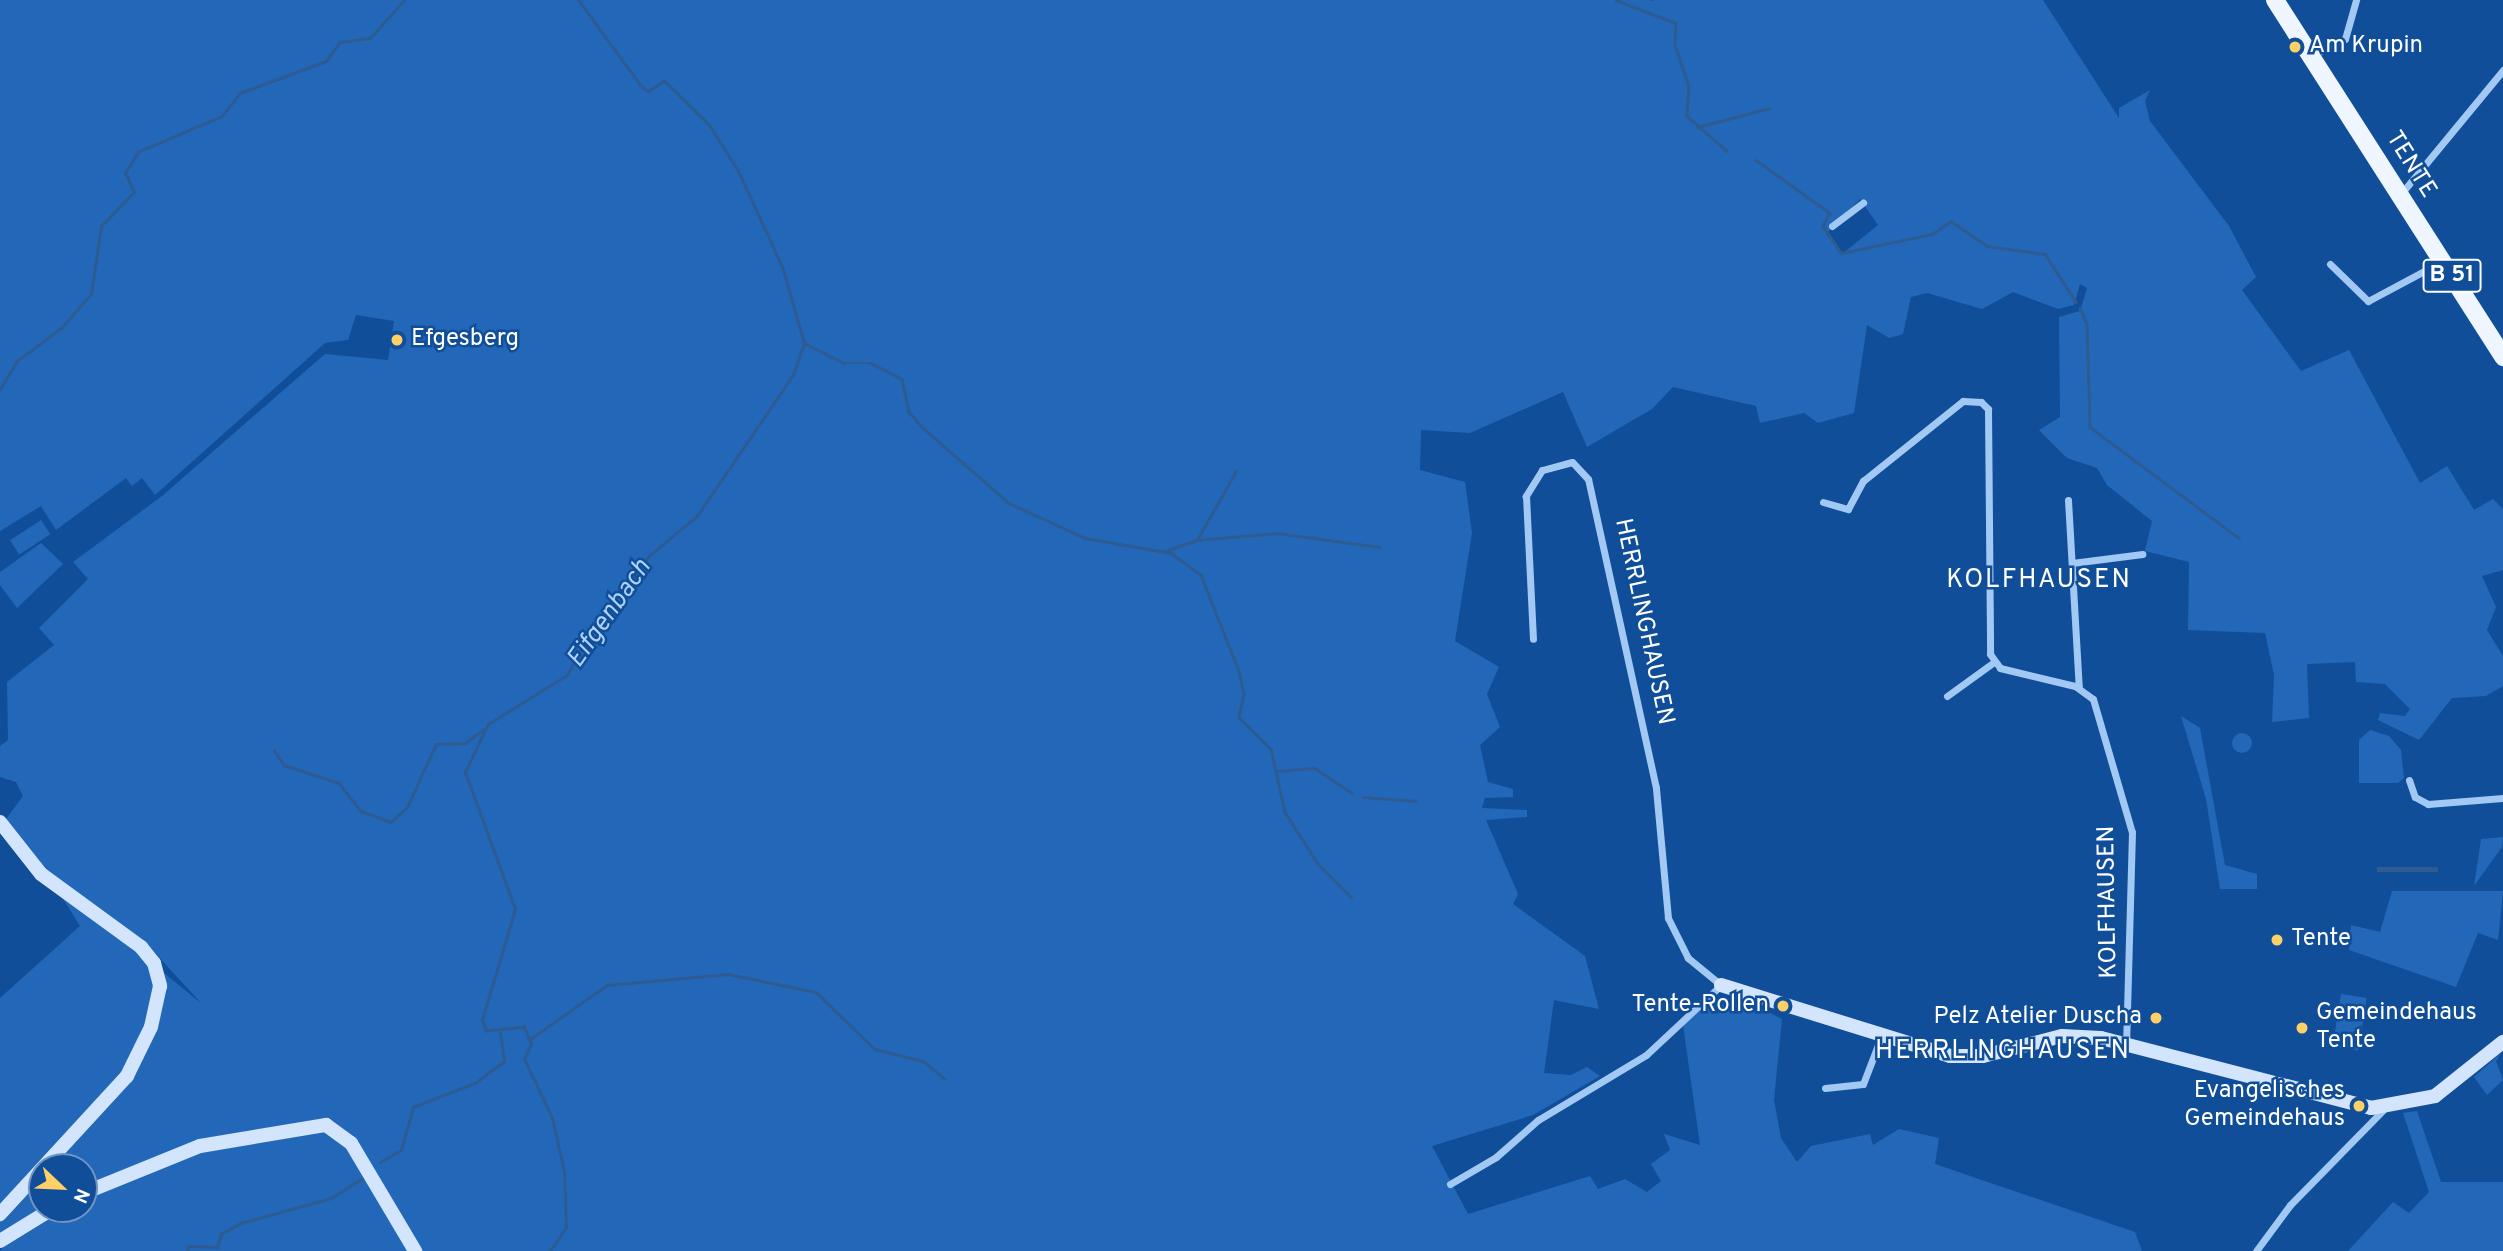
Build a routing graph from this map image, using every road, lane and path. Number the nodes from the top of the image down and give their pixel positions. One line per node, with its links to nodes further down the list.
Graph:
1 (2275, 0): 3 (main road, TENTE / B 51)
2 (2356, 0): 3 (street)
3 (2310, 56): 5 (main road, TENTE / B 51)
4 (2503, 70): 5 (street)
5 (2400, 195): 8 (main road, TENTE / B 51)
6 (1863, 203): 7 (street)
7 (1832, 226)
8 (2442, 261): 9 (street); 10 (main road, TENTE / B 51)
9 (2330, 264)
10 (2503, 357)
11 (2068, 500): 14 (street)
12 (1823, 502): 16 (street)
13 (2142, 554): 14 (street)
14 (2072, 563): 17 (street)
15 (1532, 639): 22 (street, HERRLINGHAUSEN)
16 (1994, 662): 17 (street); 18 (street)
17 (2079, 688): 25 (street, KOLFHAUSEN)
18 (1947, 696)
19 (2409, 780): 20 (street)
20 (2503, 798)
21 (0, 822): 30 (street)
22 (1721, 985): 23 (street, HERRLINGHAUSEN); 28 (street)
23 (1881, 1037): 25 (street, HERRLINGHAUSEN); 26 (street)
24 (2503, 1042): 27 (street, HERRLINGHAUSEN)
25 (2126, 1044): 27 (street, HERRLINGHAUSEN)
26 (1825, 1088)
27 (2385, 1108): 34 (street)
28 (1450, 1184)
29 (98, 1188): 33 (street)
30 (0, 1214)
31 (29, 1223): 32 (street)
32 (0, 1241)
33 (415, 1251)
34 (2256, 1251)

